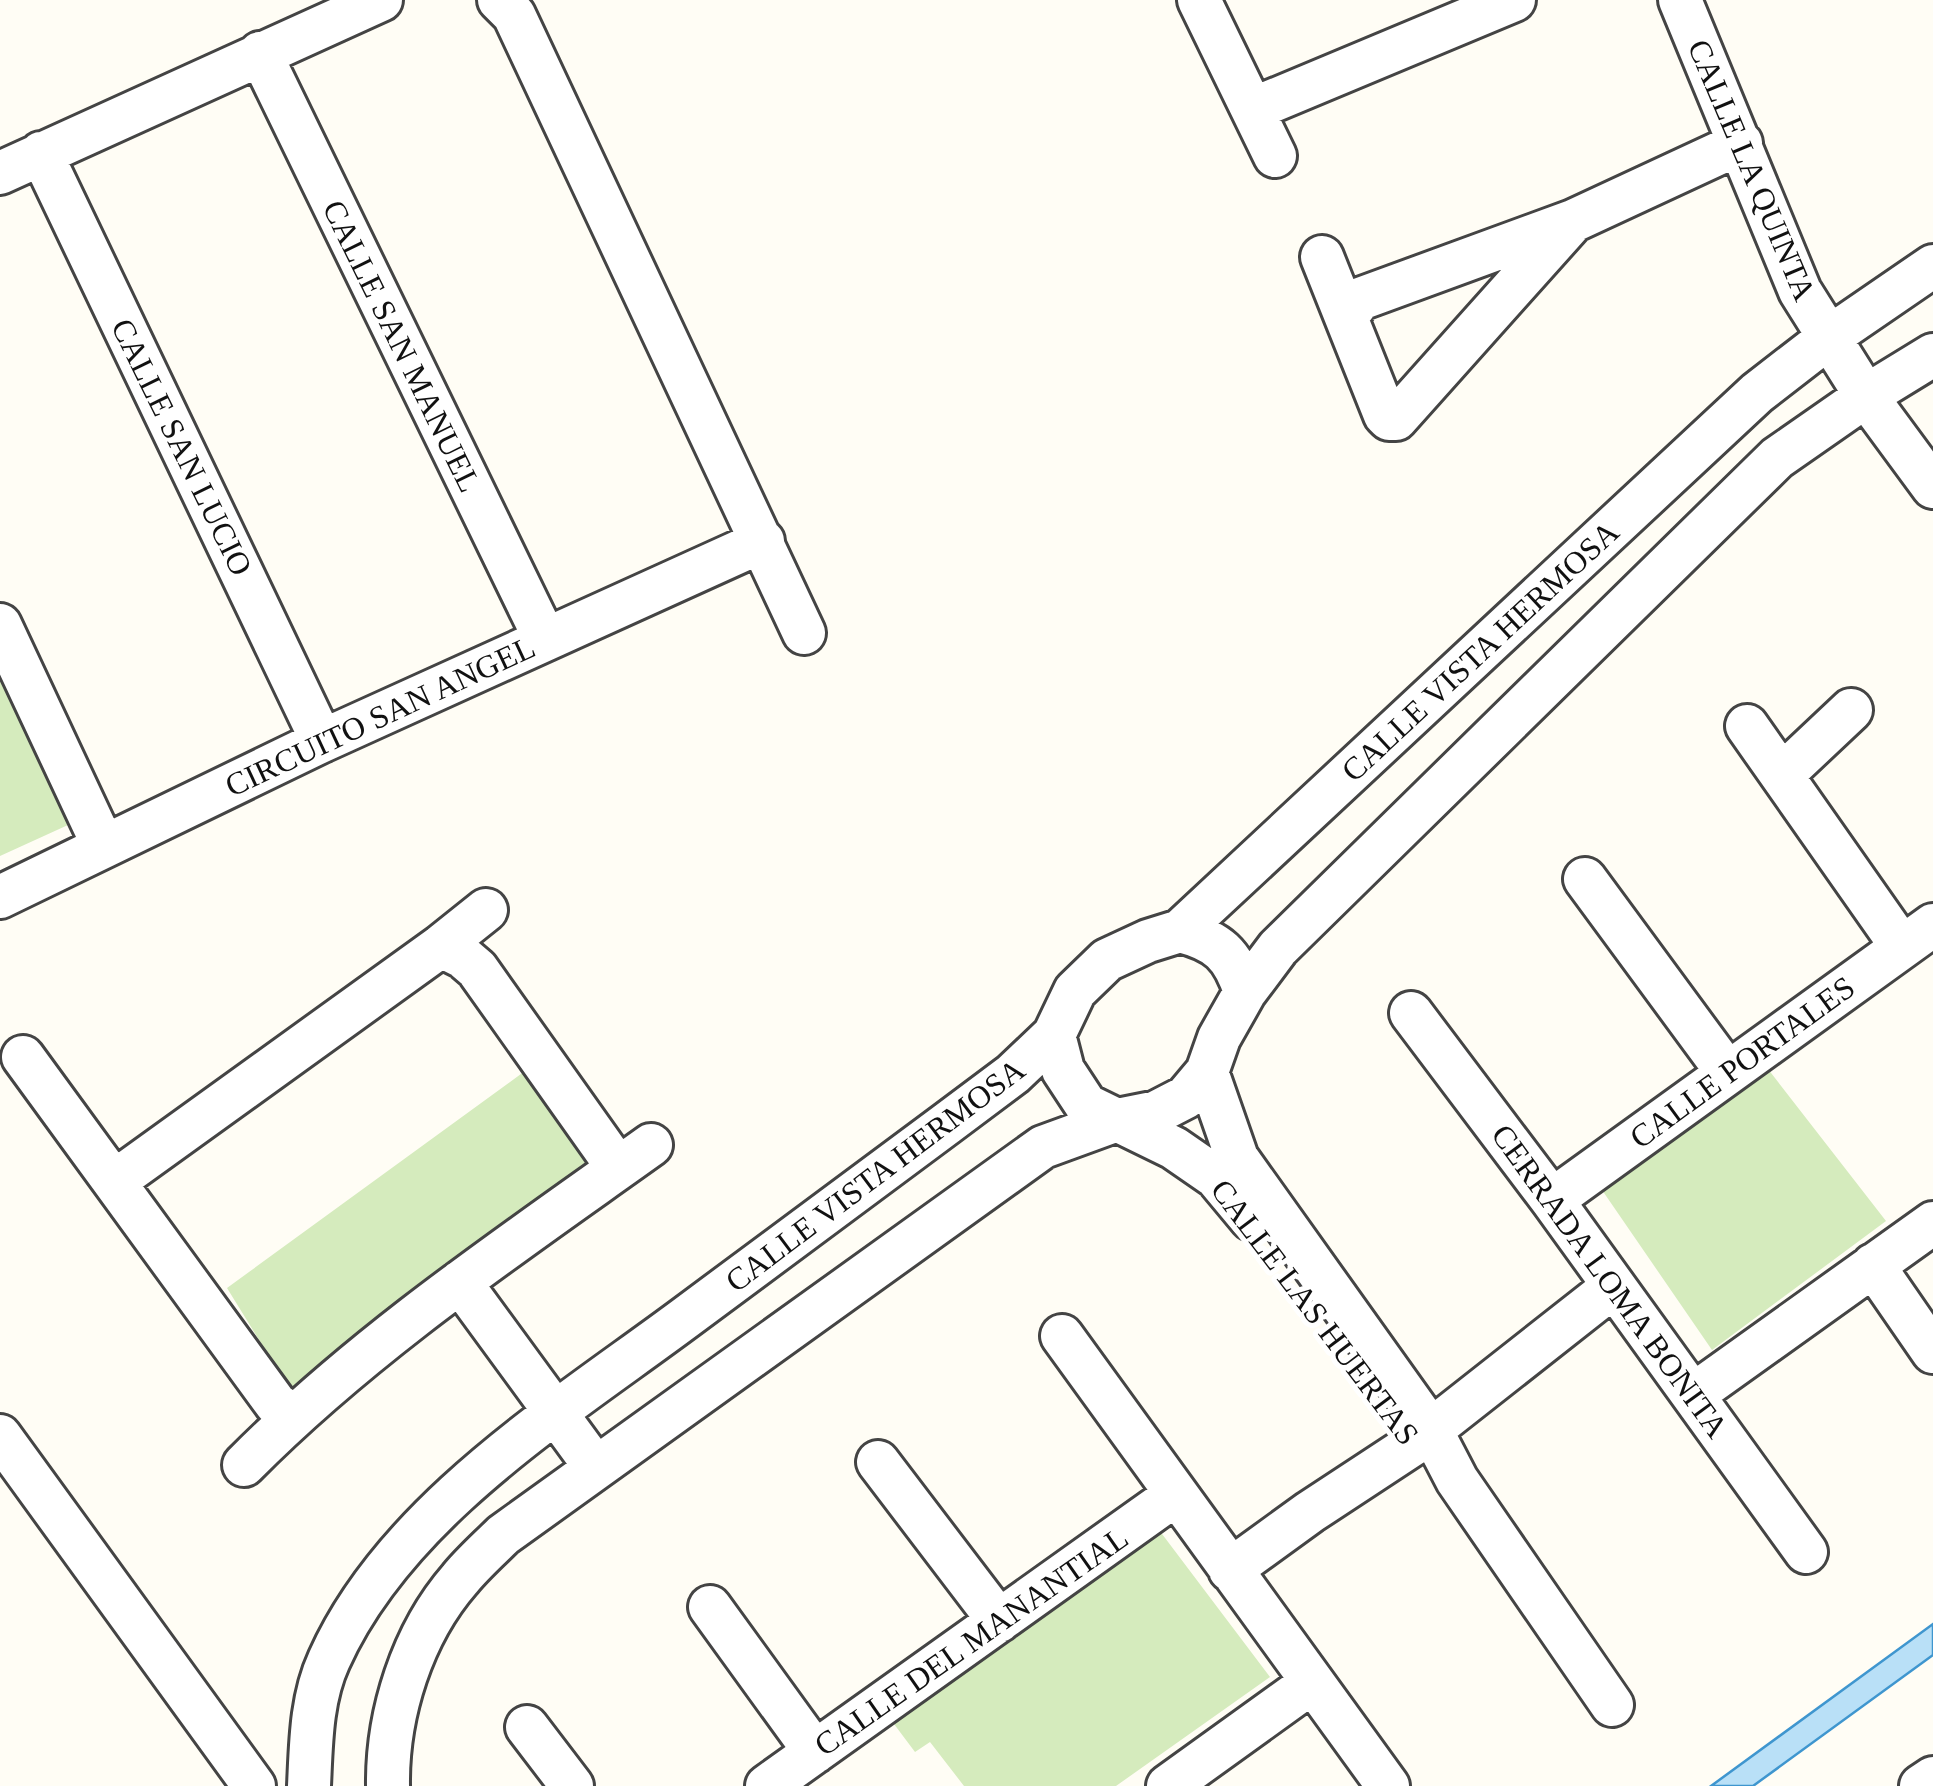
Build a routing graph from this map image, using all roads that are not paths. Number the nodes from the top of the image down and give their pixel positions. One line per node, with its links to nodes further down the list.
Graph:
1 (381, 0): 7 (street)
2 (499, 0): 21 (street)
3 (1198, 0): 8 (street)
4 (1514, 0): 6 (street)
5 (1680, 0): 9 (street, CALLE LA QUINTA)
6 (1449, 12): 8 (street)
7 (260, 53): 10 (street); 24 (street, CALLE SAN MANUEL)
8 (1253, 110): 11 (street)
9 (1741, 143): 13 (street); 17 (street, CALLE LA QUINTA)
10 (41, 153): 12 (street); 27 (street, CALLE SAN LUCIO)
11 (1275, 156)
12 (0, 173)
13 (1574, 221): 16 (street); 16 (street)
14 (1322, 257): 16 (street)
15 (1933, 266): 17 (street, CALLE VISTA HERMOSA)
16 (1348, 316)
17 (1828, 338): 19 (street, CALLE LA QUINTA); 33 (street, CALLE VISTA HERMOSA)
18 (1933, 356): 19 (street, CALLE VISTA HERMOSA)
19 (1866, 396): 20 (street, CALLE LA QUINTA); 36 (street, CALLE VISTA HERMOSA)
20 (1933, 487)
21 (763, 540): 23 (street); 24 (street, CIRCUITO SAN ANGEL)
22 (0, 625): 29 (street)
23 (804, 633)
24 (545, 640): 27 (street, CIRCUITO SAN ANGEL)
25 (1851, 710): 28 (street)
26 (1746, 726): 28 (street)
27 (322, 741): 29 (street, CIRCUITO SAN ANGEL)
28 (1782, 775): 34 (street)
29 (104, 845): 31 (street, CIRCUITO SAN ANGEL)
30 (1585, 879): 41 (street)
31 (0, 897)
32 (486, 910): 35 (street)
33 (1180, 931): 36 (street); 38 (street, CALLE VISTA HERMOSA)
34 (1917, 936): 41 (street, CALLE PORTALES)
35 (441, 946): 43 (street); 47 (street)
36 (1245, 992): 40 (street, CALLE VISTA HERMOSA)
37 (1411, 1013): 44 (street, CERRADA LOMA BONITA)
38 (1054, 1035): 42 (street); 52 (street, CALLE VISTA HERMOSA)
39 (22, 1057): 43 (street)
40 (1207, 1072): 42 (street, CALLE VISTA HERMOSA); 55 (street, CALLE LAS HUERTAS)
41 (1728, 1072): 44 (street, CALLE PORTALES)
42 (1117, 1120): 55 (street, CALLE LAS HUERTAS); 58 (street, CALLE VISTA HERMOSA)
43 (115, 1181): 53 (street)
44 (1552, 1200): 48 (street, CERRADA LOMA BONITA)
45 (1933, 1223): 46 (street)
46 (1874, 1265): 50 (street); 51 (street)
47 (460, 1282): 52 (street); 53 (street)
48 (1614, 1286): 51 (street, CERRADA LOMA BONITA); 55 (street)
49 (1062, 1336): 59 (street)
50 (1933, 1352)
51 (1694, 1394): 60 (street, CERRADA LOMA BONITA)
52 (556, 1414): 58 (street); 70 (street, CALLE VISTA HERMOSA)
53 (292, 1416): 57 (street)
54 (0, 1436): 69 (street)
55 (1421, 1437): 61 (street); 65 (street, CALLE LAS HUERTAS)
56 (878, 1462): 63 (street)
57 (244, 1465)
58 (596, 1468): 71 (street, CALLE VISTA HERMOSA)
59 (1176, 1496): 61 (street); 63 (street, CALLE DEL MANANTIAL)
60 (1806, 1552)
61 (1230, 1570): 64 (street)
62 (710, 1607): 67 (street)
63 (1000, 1621): 67 (street, CALLE DEL MANANTIAL)
64 (1312, 1683): 74 (street); 75 (street)
65 (1612, 1705)
66 (527, 1727): 72 (street)
67 (815, 1752): 73 (street, CALLE DEL MANANTIAL)
68 (1933, 1778): 76 (street)
69 (254, 1786)
70 (309, 1786)
71 (388, 1786)
72 (572, 1786)
73 (767, 1786)
74 (1168, 1786)
75 (1388, 1786)
76 (1921, 1786)

